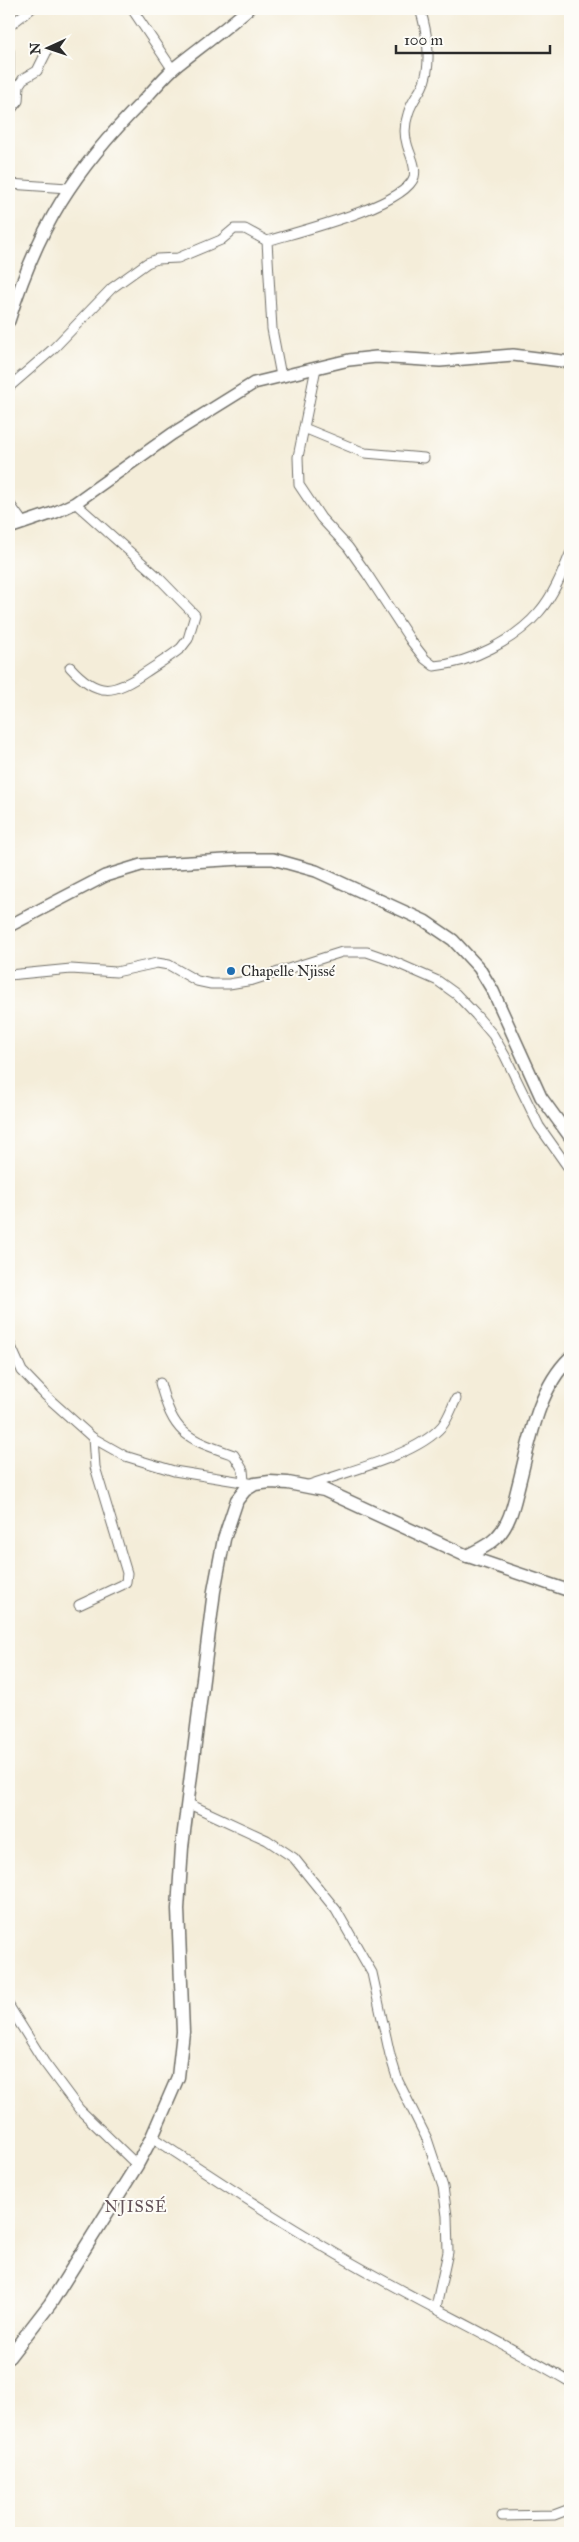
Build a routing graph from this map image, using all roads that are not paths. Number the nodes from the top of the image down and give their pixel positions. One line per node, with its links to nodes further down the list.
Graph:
1 (31, 9): 5 (street)
2 (132, 9): 8 (street)
3 (248, 9): 8 (street)
4 (420, 9): 13 (street)
5 (9, 26)
6 (9, 51): 9 (street)
7 (46, 53): 9 (street)
8 (173, 70): 12 (street)
9 (9, 112): 10 (street)
10 (9, 116)
11 (9, 184): 12 (street)
12 (68, 188): 14 (street)
13 (267, 241): 17 (street); 18 (street)
14 (9, 321)
15 (570, 362): 16 (street)
16 (316, 368): 17 (street); 19 (street)
17 (281, 376): 22 (street)
18 (9, 387)
19 (304, 428): 20 (street); 26 (street)
20 (424, 458)
21 (9, 502): 23 (street)
22 (75, 503): 23 (street); 27 (street)
23 (24, 524): 24 (street)
24 (9, 528)
25 (570, 554): 26 (street)
26 (568, 568)
27 (70, 667)
28 (9, 926): 30 (street)
29 (9, 975): 31 (street)
30 (570, 1137)
31 (570, 1170)
32 (9, 1342): 36 (street)
33 (570, 1358): 39 (main road)
34 (160, 1383): 37 (street)
35 (456, 1399): 38 (street)
36 (93, 1438): 37 (street); 41 (street)
37 (250, 1483): 38 (main road); 42 (main road)
38 (306, 1486): 39 (main road)
39 (466, 1556): 40 (street)
40 (570, 1591)
41 (79, 1605)
42 (187, 1803): 44 (main road); 46 (street)
43 (9, 2006): 45 (street)
44 (152, 2137): 45 (main road); 46 (street)
45 (137, 2165): 47 (main road)
46 (436, 2307): 48 (street)
47 (9, 2357)
48 (570, 2382)
49 (570, 2509): 50 (street)
50 (502, 2516)

